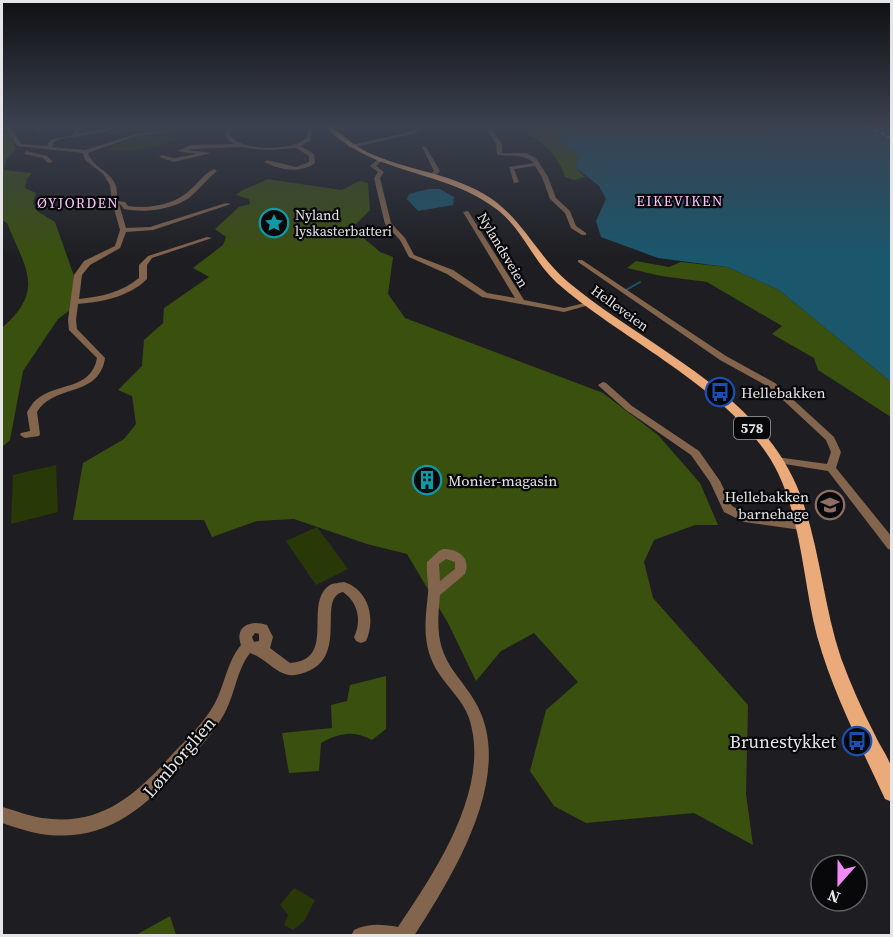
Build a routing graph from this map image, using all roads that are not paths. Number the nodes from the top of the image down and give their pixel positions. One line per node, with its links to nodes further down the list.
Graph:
1 (100, 170): 10 (street)
2 (378, 170): 19 (street, Nylandsveien)
3 (412, 170): 8 (main road, Helleveien / 578)
4 (436, 170): 8 (street)
5 (512, 170): 9 (street)
6 (540, 170): 12 (street)
7 (214, 171): 10 (street)
8 (433, 176): 21 (main road, Helleveien / 578)
9 (516, 182)
10 (114, 202): 14 (street)
11 (228, 204): 14 (street)
12 (567, 211): 15 (street); 16 (street)
13 (466, 212): 19 (street, Nylandsveien)
14 (123, 230): 20 (street)
15 (573, 231)
16 (584, 234)
17 (209, 238): 20 (street)
18 (580, 261): 25 (street)
19 (520, 300): 21 (street, Nylandsveien)
20 (75, 302): 23 (street)
21 (589, 304): 24 (main road, Helleveien / 578)
22 (603, 385): 26 (street)
23 (25, 435)
24 (776, 460): 25 (street); 26 (main road, Helleveien / 578)
25 (831, 468): 27 (street)
26 (801, 526): 30 (main road, Helleveien / 578)
27 (891, 546)
28 (434, 593): 34 (street)
29 (361, 637): 31 (street, Lønborglien)
30 (891, 792)
31 (2, 815)
32 (360, 936): 33 (street)
33 (397, 936)
34 (403, 936)

